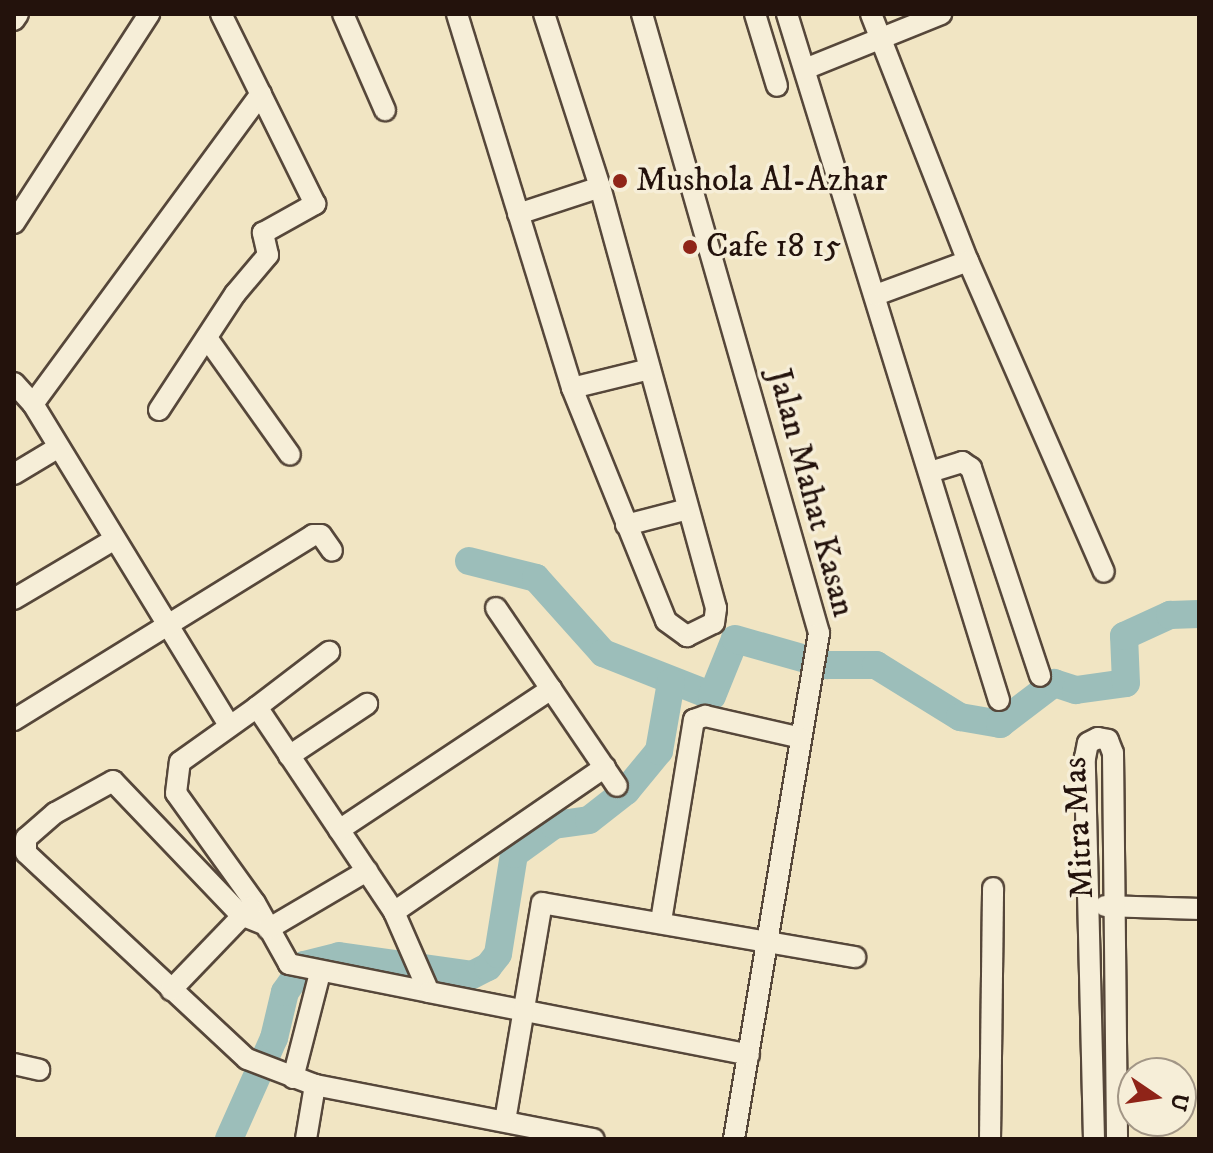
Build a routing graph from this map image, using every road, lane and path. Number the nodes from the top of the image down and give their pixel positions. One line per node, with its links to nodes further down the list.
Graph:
1 (18, 14): 12 (street)
2 (149, 14): 20 (street)
3 (221, 14): 16 (street)
4 (343, 14): 17 (street)
5 (457, 14): 19 (street)
6 (544, 14): 18 (street)
7 (642, 14): 49 (street, Jalan Mahat Kasan)
8 (755, 14): 15 (street)
9 (787, 14): 14 (street)
10 (871, 14): 13 (street)
11 (941, 14): 13 (street)
12 (14, 20)
13 (881, 41): 14 (street); 21 (street)
14 (805, 69): 22 (street)
15 (777, 86)
16 (261, 94): 23 (street); 27 (street)
17 (385, 110)
18 (600, 187): 19 (street); 24 (street)
19 (518, 214): 26 (street)
20 (14, 223)
21 (968, 261): 22 (street); 37 (street)
22 (876, 295): 31 (street)
23 (207, 338): 28 (street); 30 (street)
24 (650, 369): 26 (street); 33 (street)
25 (14, 383): 27 (street)
26 (572, 388): 34 (street)
27 (33, 404): 29 (street)
28 (159, 410)
29 (59, 447): 32 (street); 35 (street)
30 (290, 455)
31 (930, 472): 42 (street); 44 (street)
32 (14, 474)
33 (688, 509): 34 (street); 34 (street)
34 (626, 525)
35 (115, 539): 38 (street); 40 (street)
36 (332, 551): 40 (street)
37 (1104, 572)
38 (14, 599)
39 (496, 608): 43 (street)
40 (165, 625): 47 (street); 48 (street)
41 (329, 652): 46 (street)
42 (1040, 676)
43 (551, 689): 51 (street); 53 (street)
44 (999, 700)
45 (367, 704): 50 (street)
46 (257, 707): 48 (street); 50 (street)
47 (14, 720)
48 (228, 723): 58 (street)
49 (801, 738): 61 (street); 63 (street, Jalan Mahat Kasan)
50 (289, 756): 53 (street)
51 (605, 767): 52 (street); 60 (street)
52 (617, 786)
53 (339, 830): 54 (street)
54 (367, 871): 60 (street); 62 (street)
55 (993, 888): 80 (street)
56 (1089, 905): 57 (street); 57 (street, Mitra Mas); 74 (street, Mitra Mas)
57 (1115, 907): 59 (street); 75 (street, Mitra Mas)
58 (248, 909): 62 (street); 67 (street); 67 (street)
59 (1199, 909)
60 (394, 912): 66 (street)
61 (661, 921): 63 (street); 68 (street)
62 (267, 927): 65 (street)
63 (768, 944): 64 (street); 69 (street, Jalan Mahat Kasan)
64 (855, 957)
65 (308, 970): 66 (street); 72 (street)
66 (423, 977): 68 (street)
67 (171, 990): 72 (street)
68 (523, 1010): 69 (street); 76 (street)
69 (749, 1055): 79 (street, Jalan Mahat Kasan)
70 (14, 1064): 71 (street)
71 (39, 1070)
72 (284, 1075): 73 (street)
73 (315, 1085): 76 (street); 77 (street)
74 (1094, 1101): 75 (street); 81 (street, Mitra Mas)
75 (1116, 1101): 82 (street, Mitra Mas)
76 (505, 1121): 78 (street)
77 (306, 1139)
78 (594, 1139)
79 (734, 1139)
80 (990, 1139)
81 (1094, 1139)
82 (1117, 1139)

